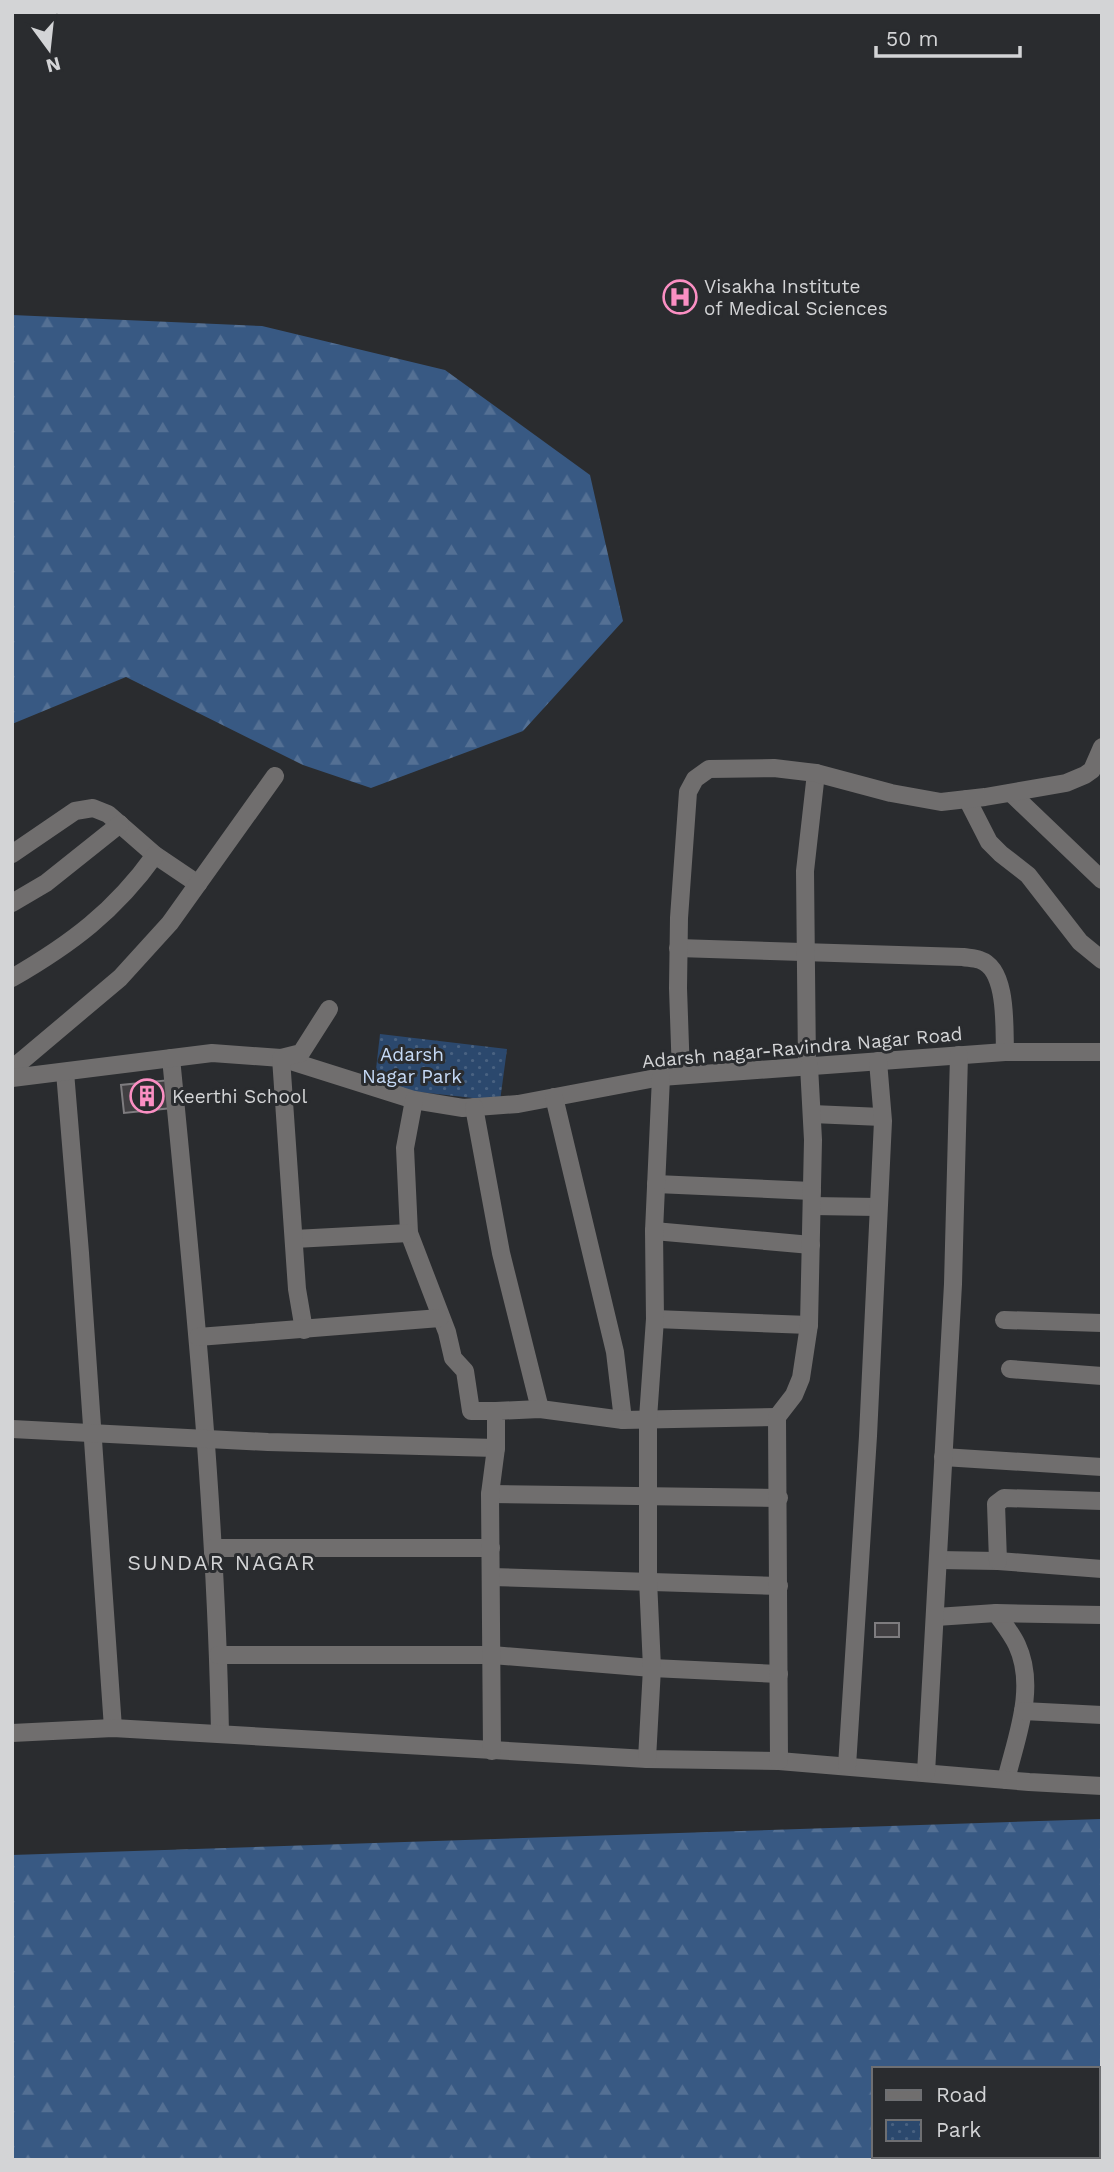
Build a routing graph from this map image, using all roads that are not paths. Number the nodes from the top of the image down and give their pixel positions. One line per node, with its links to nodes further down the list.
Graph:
1 (1102, 747): 4 (street)
2 (816, 773): 5 (street); 12 (street); 13 (street)
3 (275, 776): 10 (street)
4 (1011, 793): 5 (street); 9 (street)
5 (967, 799): 14 (street)
6 (120, 824): 7 (street); 8 (street); 11 (street)
7 (12, 854)
8 (155, 855): 10 (street); 15 (street)
9 (1102, 880)
10 (198, 884): 24 (street)
11 (12, 903)
12 (678, 948): 13 (street); 26 (street)
13 (805, 952): 17 (street); 23 (street)
14 (1102, 960)
15 (12, 978)
16 (329, 1009): 21 (street)
17 (1005, 1052): 18 (street, Adarsh nagar-Ravindra Nagar Road); 19 (street, Adarsh nagar-Ravindra Nagar Road)
18 (1102, 1052)
19 (959, 1055): 22 (street, Adarsh nagar-Ravindra Nagar Road); 59 (street)
20 (171, 1058): 21 (street, Adarsh nagar-Ravindra Nagar Road); 25 (street, Adarsh nagar-Ravindra Nagar Road); 47 (street)
21 (281, 1058): 30 (street, Adarsh nagar-Ravindra Nagar Road); 39 (street)
22 (878, 1061): 23 (street, Adarsh nagar-Ravindra Nagar Road); 33 (street)
23 (808, 1066): 26 (street, Adarsh nagar-Ravindra Nagar Road); 32 (street)
24 (12, 1069)
25 (65, 1072): 28 (street, Adarsh nagar-Ravindra Nagar Road); 56 (street)
26 (681, 1075): 27 (street, Adarsh nagar-Ravindra Nagar Road)
27 (661, 1077): 29 (street, Adarsh nagar-Ravindra Nagar Road); 34 (street)
28 (12, 1079)
29 (554, 1097): 31 (street, Adarsh nagar-Ravindra Nagar Road); 54 (street)
30 (414, 1100): 31 (street, Adarsh nagar-Ravindra Nagar Road); 38 (street)
31 (474, 1107): 50 (street)
32 (812, 1114): 33 (street); 35 (street)
33 (882, 1117): 36 (street)
34 (656, 1184): 35 (street); 37 (street)
35 (812, 1199): 36 (street); 40 (street)
36 (878, 1207): 88 (street)
37 (654, 1231): 40 (street); 42 (street)
38 (409, 1233): 39 (street); 41 (street)
39 (294, 1239): 46 (street)
40 (811, 1244): 45 (street)
41 (440, 1318): 46 (street); 51 (street)
42 (655, 1318): 45 (street); 52 (street)
43 (1003, 1320): 44 (street)
44 (1102, 1323)
45 (809, 1325): 53 (street)
46 (304, 1330): 47 (street)
47 (198, 1337): 57 (street)
48 (1010, 1369): 49 (street)
49 (1102, 1376)
50 (540, 1409): 51 (street); 54 (street)
51 (496, 1411): 58 (street)
52 (648, 1418): 53 (street); 54 (street); 62 (street)
53 (777, 1418): 63 (street)
54 (623, 1420)
55 (12, 1429): 56 (street)
56 (93, 1435): 57 (street); 82 (street)
57 (204, 1439): 58 (street); 65 (street)
58 (496, 1448): 61 (street)
59 (943, 1457): 60 (street); 67 (street)
60 (1102, 1468)
61 (490, 1494): 62 (street); 66 (street)
62 (647, 1498): 63 (street); 71 (street)
63 (779, 1498): 72 (street)
64 (1102, 1501): 68 (street)
65 (214, 1548): 66 (street); 76 (street)
66 (491, 1548): 70 (street)
67 (938, 1560): 68 (street); 75 (street)
68 (998, 1561): 69 (street)
69 (1102, 1569)
70 (491, 1577): 71 (street); 77 (street)
71 (648, 1580): 72 (street); 78 (street)
72 (779, 1586): 79 (street)
73 (996, 1613): 74 (street); 75 (street); 80 (street)
74 (1102, 1615)
75 (936, 1617): 89 (street)
76 (218, 1655): 77 (street); 84 (street)
77 (492, 1655): 78 (street); 85 (street)
78 (652, 1668): 79 (street); 86 (street)
79 (779, 1674): 87 (street)
80 (1023, 1711): 81 (street); 90 (street)
81 (1102, 1715)
82 (113, 1728): 83 (street); 84 (street)
83 (12, 1733)
84 (220, 1734): 85 (street)
85 (492, 1751): 86 (street)
86 (647, 1759): 87 (street)
87 (779, 1761): 88 (street)
88 (847, 1766): 89 (street)
89 (926, 1773): 90 (street)
90 (1006, 1780): 91 (street)
91 (1102, 1786)

